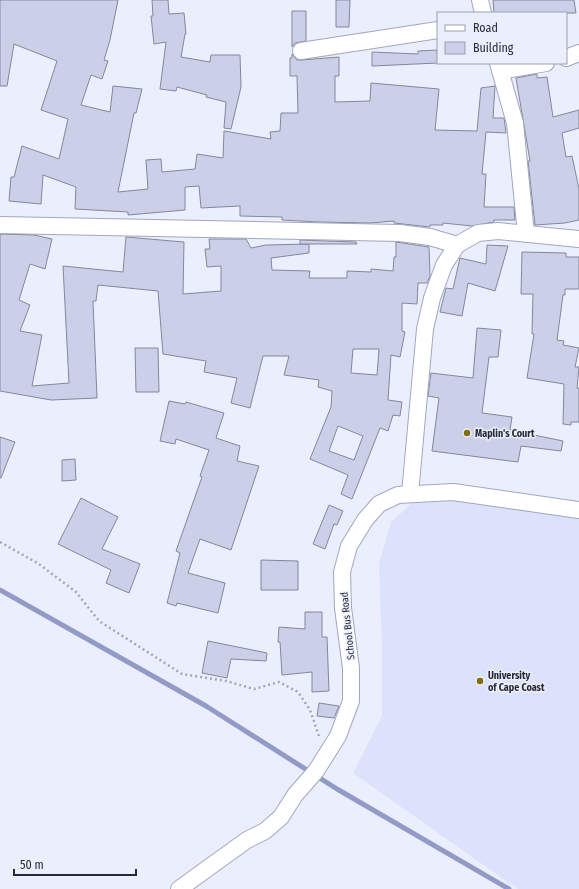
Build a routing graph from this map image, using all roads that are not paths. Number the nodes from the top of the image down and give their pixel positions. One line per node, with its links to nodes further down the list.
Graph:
1 (480, 0): 2 (street)
2 (483, 12)
3 (437, 30): 4 (street)
4 (300, 51)
5 (579, 53): 6 (street)
6 (567, 58)
7 (534, 64): 8 (street)
8 (499, 67): 10 (street)
9 (0, 225): 12 (street)
10 (526, 234): 11 (street); 12 (street)
11 (579, 239)
12 (457, 245): 13 (street)
13 (410, 494): 14 (street, School Bus Road); 15 (street, School Bus Road)
14 (579, 510)
15 (179, 889)

